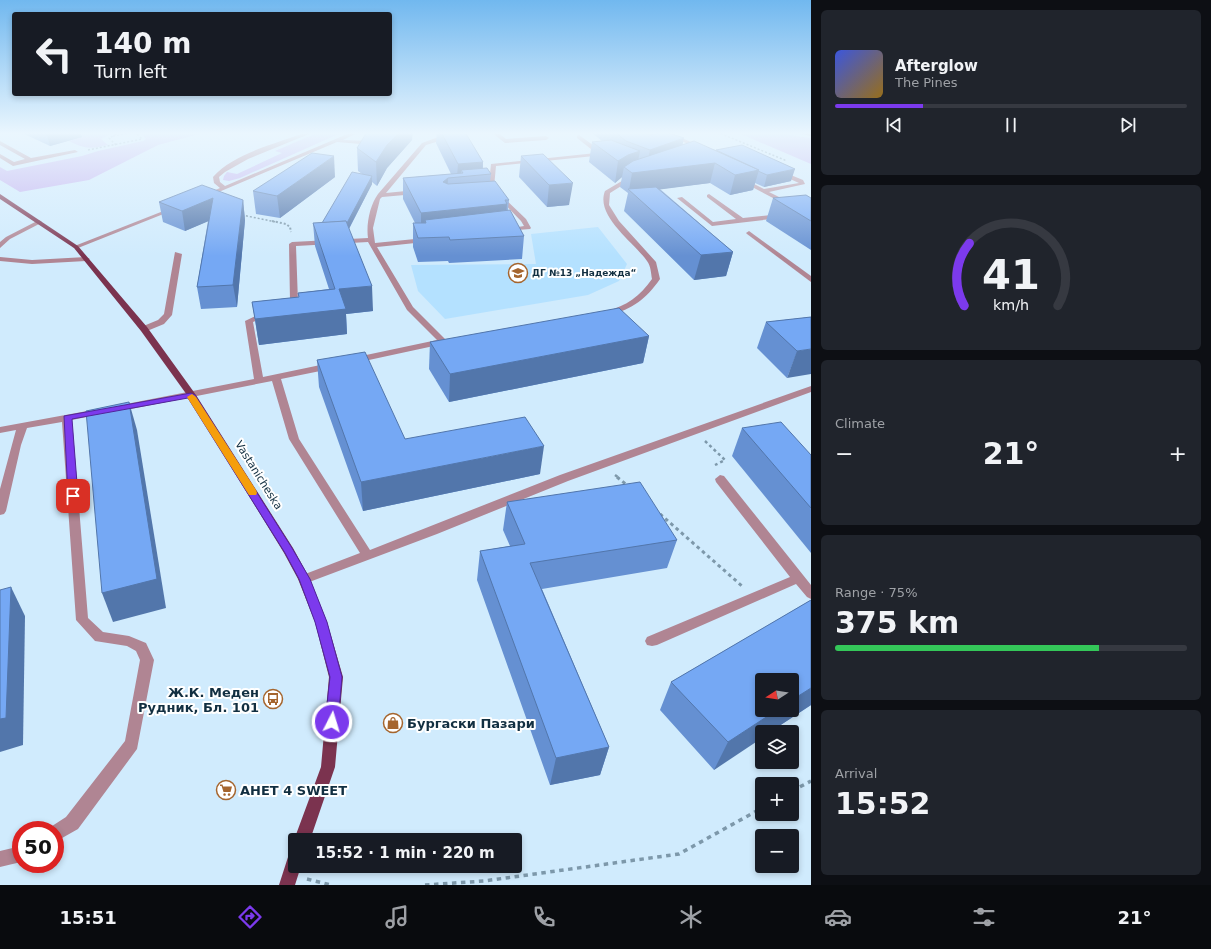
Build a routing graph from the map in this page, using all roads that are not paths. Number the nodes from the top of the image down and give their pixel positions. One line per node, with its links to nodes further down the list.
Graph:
1 (219, 173): 10 (street)
2 (259, 173): 10 (street)
3 (399, 173): 13 (street)
4 (493, 173): 8 (street)
5 (782, 173): 11 (street)
6 (639, 174): 34 (street)
7 (734, 177): 11 (street)
8 (492, 186): 9 (street); 16 (street)
9 (477, 187)
10 (224, 188): 18 (street)
11 (763, 191): 21 (street)
12 (425, 192): 13 (street)
13 (380, 195): 27 (street)
14 (709, 196): 22 (street)
15 (2, 198): 23 (main road, Vastanicheska)
16 (502, 198): 19 (street); 24 (street)
17 (680, 198): 22 (street)
18 (198, 199)
19 (494, 199)
20 (176, 208): 29 (street)
21 (809, 214): 22 (street)
22 (741, 220)
23 (39, 222): 28 (street); 29 (main road, Vastanicheska)
24 (497, 231)
25 (749, 233): 33 (street)
26 (434, 238): 27 (street)
27 (371, 243): 36 (street); 37 (street)
28 (0, 246)
29 (76, 247): 32 (main road, Vastanicheska)
30 (178, 254): 35 (street)
31 (0, 259): 32 (street)
32 (86, 259): 35 (main road, Vastanicheska)
33 (811, 280)
34 (597, 315)
35 (144, 329): 39 (main road, Vastanicheska)
36 (276, 378): 37 (street); 45 (street)
37 (259, 381): 39 (street)
38 (811, 389): 45 (street)
39 (191, 395): 40 (street); 47 (main road, Vastanicheska)
40 (67, 418): 41 (street); 50 (street)
41 (24, 425): 42 (street); 44 (street)
42 (0, 430)
43 (720, 479): 46 (street)
44 (0, 511)
45 (368, 554): 47 (street)
46 (799, 578): 48 (street); 49 (street)
47 (304, 579): 51 (main road, Vastanicheska)
48 (811, 594)
49 (652, 641)
50 (64, 828)
51 (305, 833)
52 (12, 856): 53 (street)
53 (0, 859)

